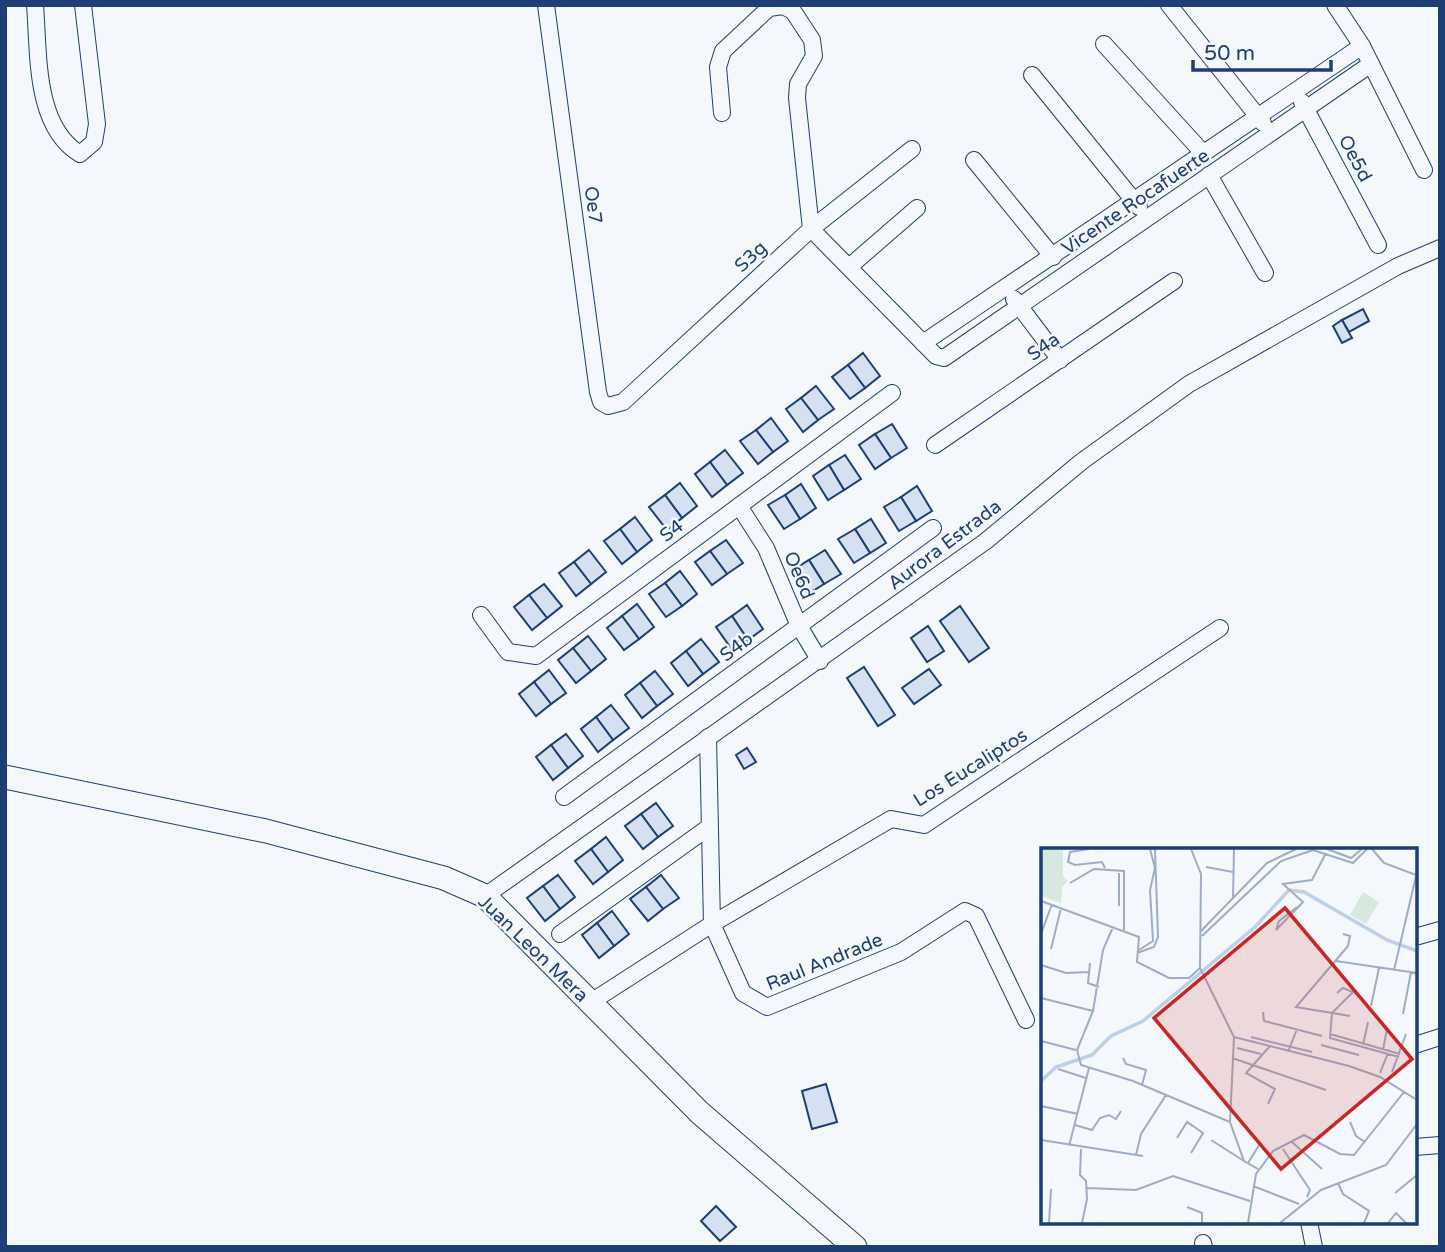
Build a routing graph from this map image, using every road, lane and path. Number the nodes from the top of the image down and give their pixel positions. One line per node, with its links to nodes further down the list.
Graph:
1 (35, 5): 2 (street)
2 (83, 5)
3 (546, 5): 35 (street, Oe7)
4 (1169, 5): 13 (street)
5 (1335, 5): 7 (street)
6 (1104, 44): 16 (street)
7 (1362, 46): 8 (street); 10 (street, Vicente Rocafuerte)
8 (1371, 64): 11 (street, Vicente Rocafuerte); 18 (street)
9 (1032, 75): 20 (street)
10 (1296, 91): 11 (street, Oe5d); 13 (street, Vicente Rocafuerte)
11 (1306, 110): 14 (street, Vicente Rocafuerte); 24 (street, Oe5d)
12 (722, 113): 23 (street)
13 (1255, 116): 14 (street); 16 (street, Vicente Rocafuerte)
14 (1272, 133): 19 (street, Vicente Rocafuerte)
15 (912, 149): 23 (street, S3g)
16 (1204, 154): 20 (street, Vicente Rocafuerte)
17 (974, 160): 26 (street)
18 (1424, 170)
19 (1209, 176): 22 (street, Vicente Rocafuerte); 28 (street)
20 (1134, 201): 22 (street); 26 (street, Vicente Rocafuerte)
21 (918, 208): 27 (street)
22 (1147, 217): 31 (street, Vicente Rocafuerte)
23 (811, 229): 27 (street, Vicente Rocafuerte); 35 (street, S3g)
24 (1378, 245)
25 (1440, 248): 42 (street, Aurora Estrada)
26 (1053, 257): 30 (street, Vicente Rocafuerte)
27 (849, 267): 32 (street, Vicente Rocafuerte)
28 (1265, 273)
29 (1174, 281): 33 (street, S4a)
30 (1006, 289): 31 (street); 32 (street, Vicente Rocafuerte)
31 (1020, 306): 32 (street, Vicente Rocafuerte); 33 (street)
32 (923, 343)
33 (1060, 360): 36 (street, S4a)
34 (892, 393): 37 (street, S4)
35 (607, 406)
36 (935, 445)
37 (739, 506): 39 (street, S4); 40 (street, Oe6d)
38 (933, 528): 40 (street, S4b)
39 (481, 615)
40 (799, 626): 42 (street, Oe6d); 45 (street, S4b)
41 (1220, 628): 48 (street, Los Eucaliptos)
42 (821, 661): 43 (street, Aurora Estrada)
43 (708, 737): 46 (street, Raul Andrade); 47 (street, Aurora Estrada)
44 (5, 777): 47 (street, Juan Leon Mera)
45 (564, 797)
46 (709, 827): 48 (street, Raul Andrade); 50 (street)
47 (485, 896): 52 (street, Juan Leon Mera)
48 (712, 924): 52 (street, Los Eucaliptos); 53 (street, Raul Andrade)
49 (1440, 930): 51 (street)
50 (560, 934)
51 (1417, 936)
52 (591, 1002): 59 (street, Juan Leon Mera)
53 (1026, 1020)
54 (1440, 1038): 55 (street)
55 (1417, 1044)
56 (1440, 1145): 57 (street)
57 (1417, 1147)
58 (1309, 1224): 60 (street)
59 (855, 1247)
60 (1314, 1247)

